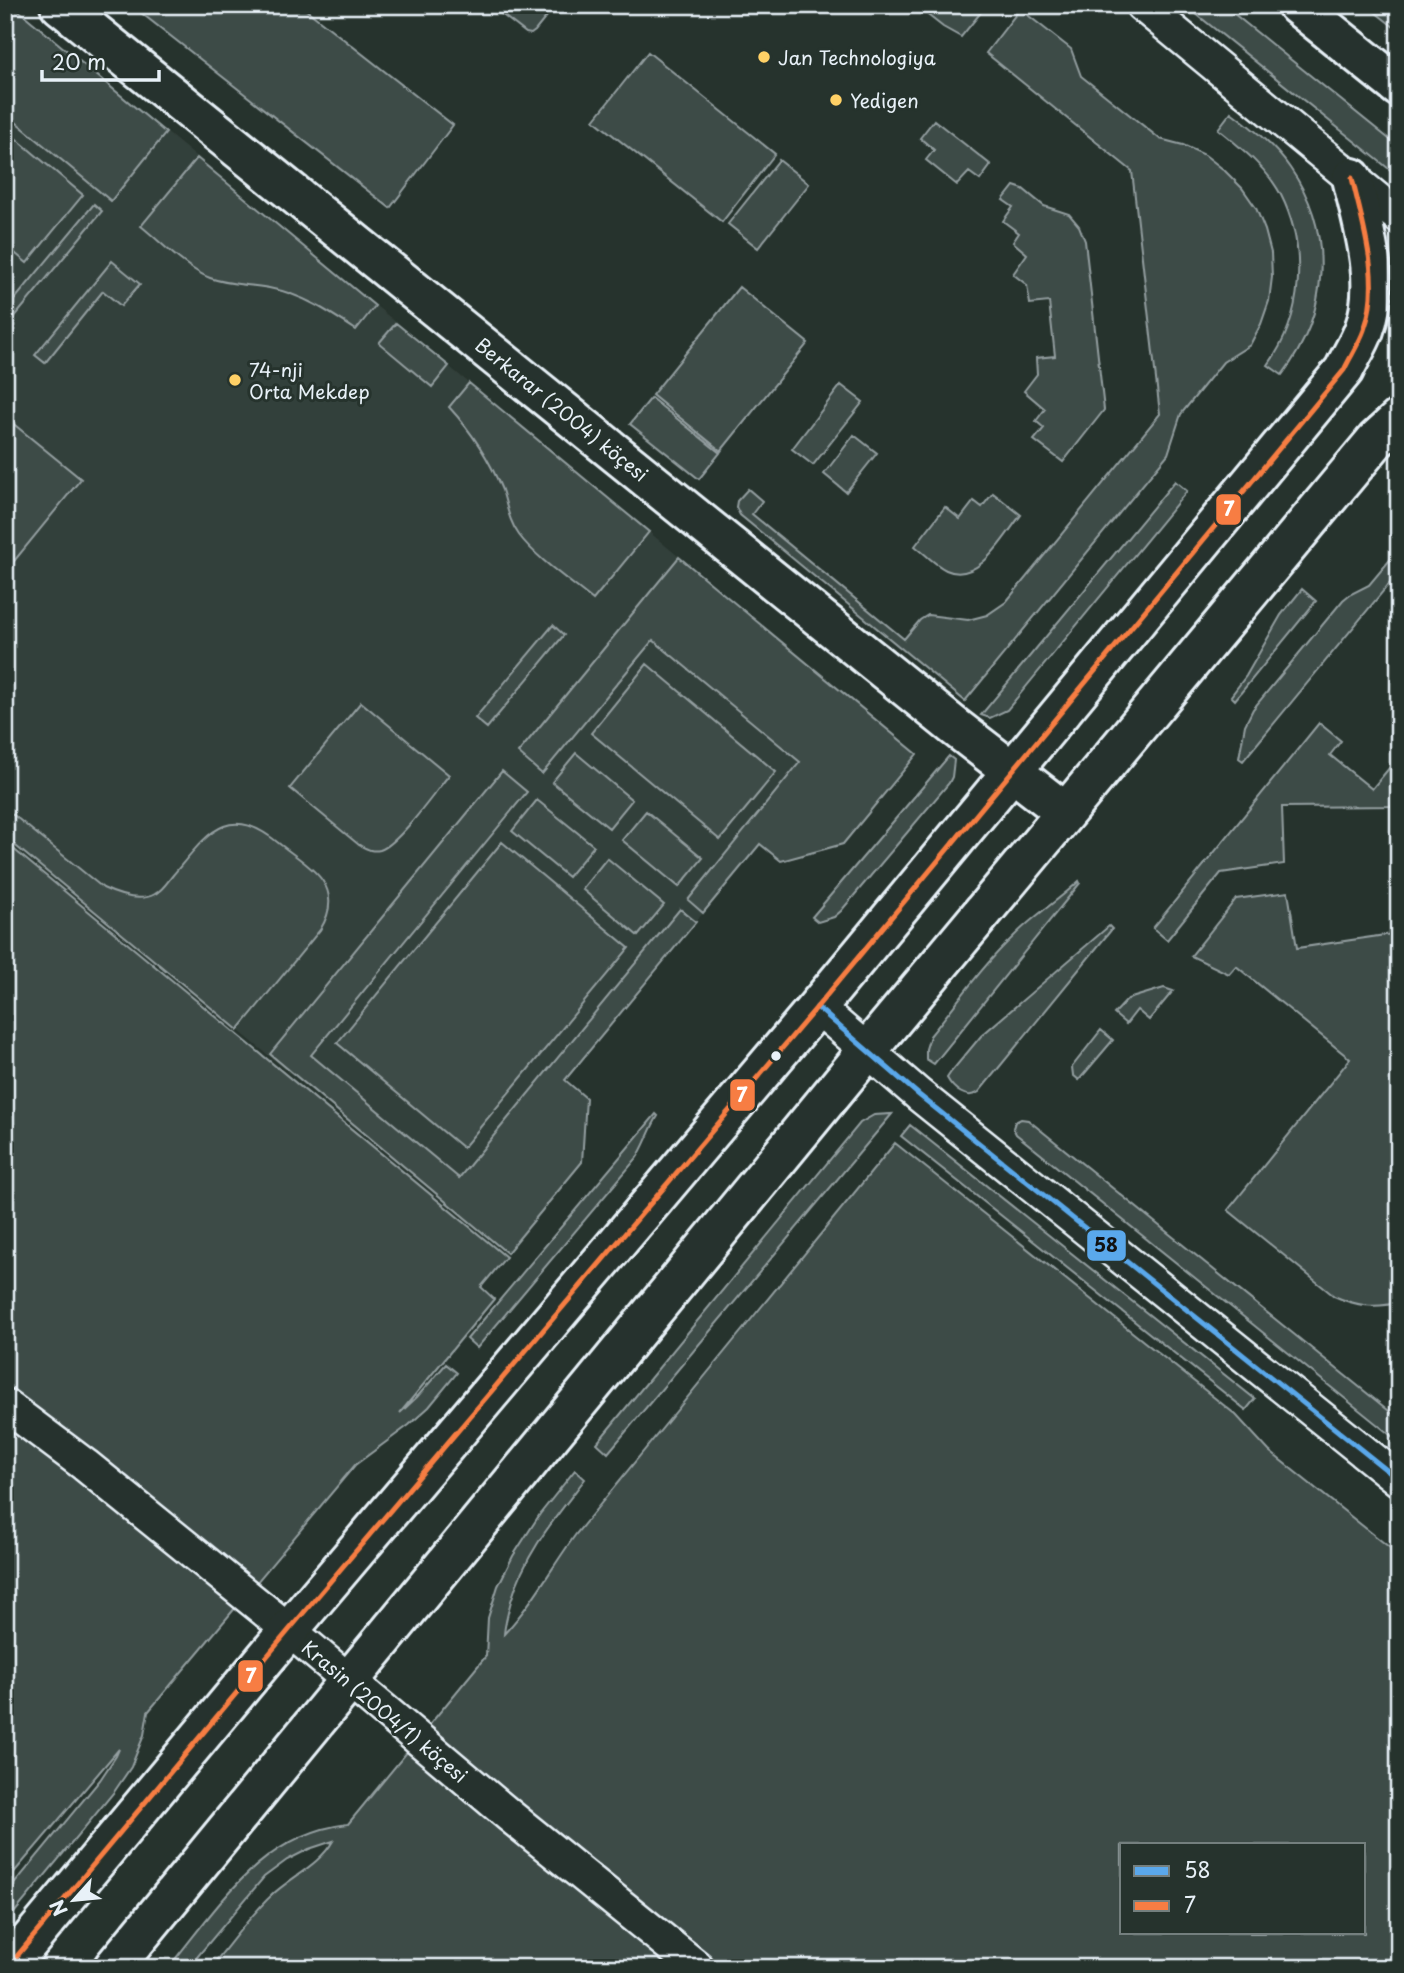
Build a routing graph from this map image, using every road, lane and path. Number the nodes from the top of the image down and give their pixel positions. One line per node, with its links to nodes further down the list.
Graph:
1 (60, 5): 8 (street, Berkarar (2004) köçesi)
2 (1142, 5): 5 (street)
3 (1297, 5): 4 (street)
4 (1399, 87)
5 (1352, 178): 6 (street); 8 (street)
6 (1399, 217)
7 (1399, 419): 9 (street)
8 (1013, 772): 9 (street, Berkarar (2004) köçesi); 10 (street)
9 (1065, 812): 11 (street)
10 (817, 1007): 11 (street); 14 (street)
11 (867, 1051): 13 (street); 15 (street)
12 (5, 1405): 14 (street, Krasin (2004/1) köçesi)
13 (1399, 1480)
14 (289, 1630): 15 (street, Krasin (2004/1) köçesi); 16 (street)
15 (348, 1681): 17 (street); 18 (street, Krasin (2004/1) köçesi)
16 (7, 1968)
17 (113, 1968)
18 (698, 1968)

